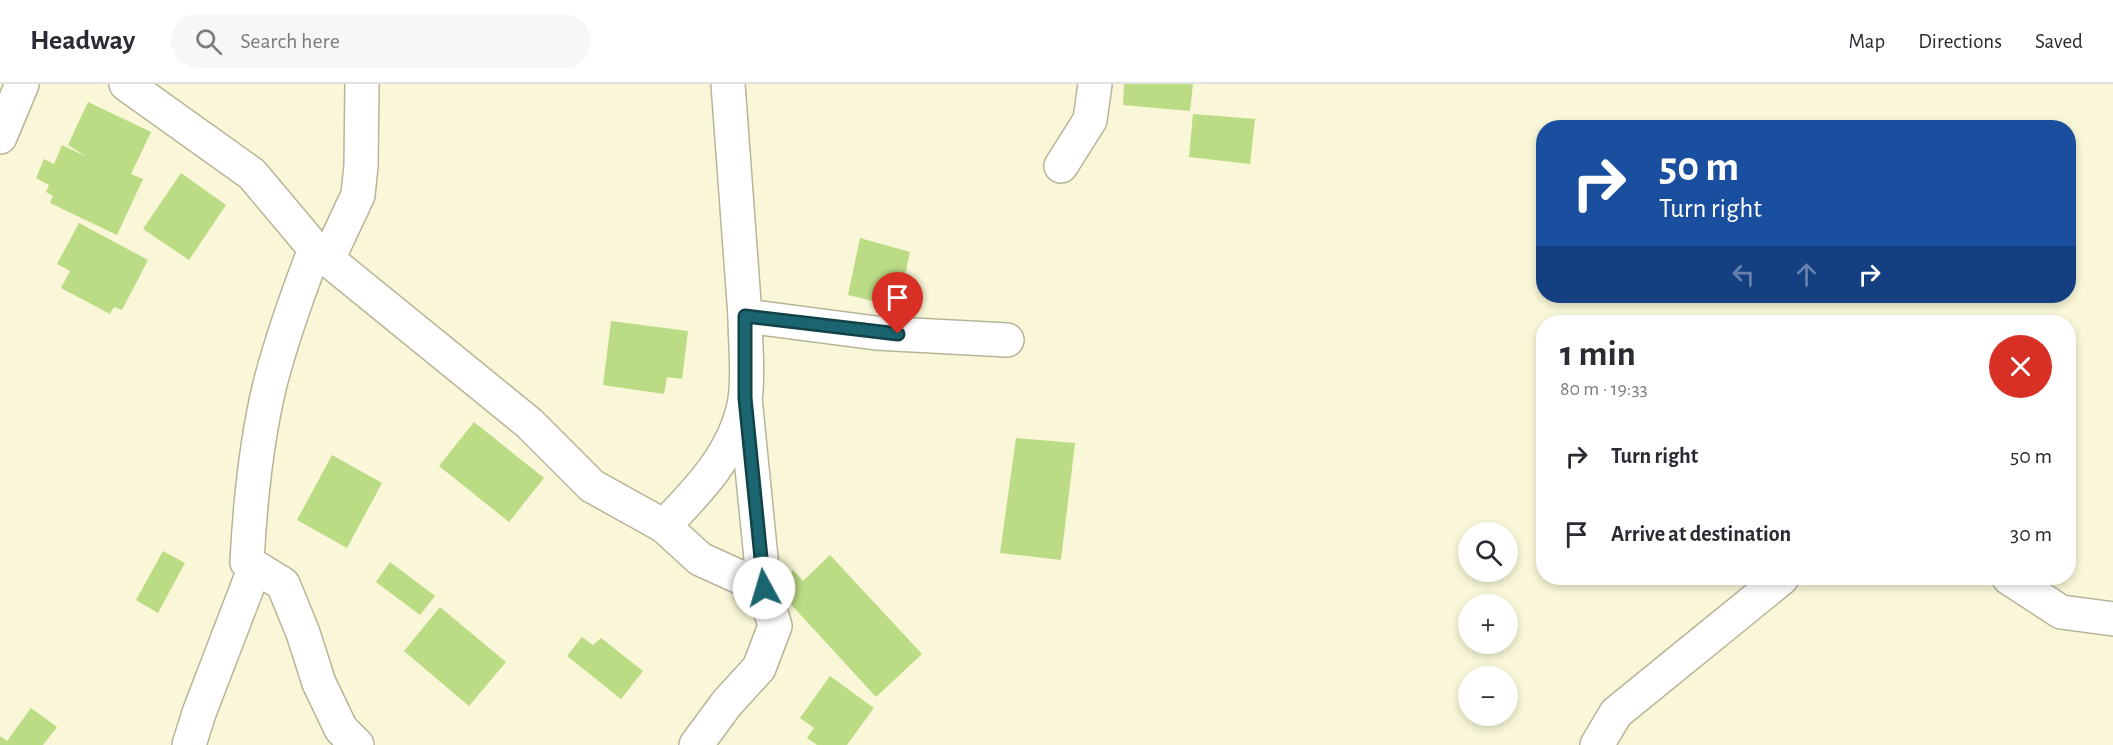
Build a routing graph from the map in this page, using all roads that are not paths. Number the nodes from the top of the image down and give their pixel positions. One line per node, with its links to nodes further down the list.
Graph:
1 (22, 84): 6 (street)
2 (126, 84): 8 (street)
3 (362, 84): 8 (street)
4 (728, 84): 9 (street)
5 (1095, 84): 7 (street)
6 (0, 137)
7 (1061, 166)
8 (322, 254): 12 (street); 13 (street)
9 (745, 316): 10 (street); 11 (street)
10 (1007, 340)
11 (745, 398): 12 (street); 16 (street)
12 (664, 526): 16 (street)
13 (255, 567): 18 (street); 19 (street)
14 (1773, 585): 21 (street)
15 (2019, 585): 17 (street)
16 (764, 588): 20 (street)
17 (2113, 619)
18 (189, 745)
19 (357, 745)
20 (696, 745)
21 (1597, 745)

